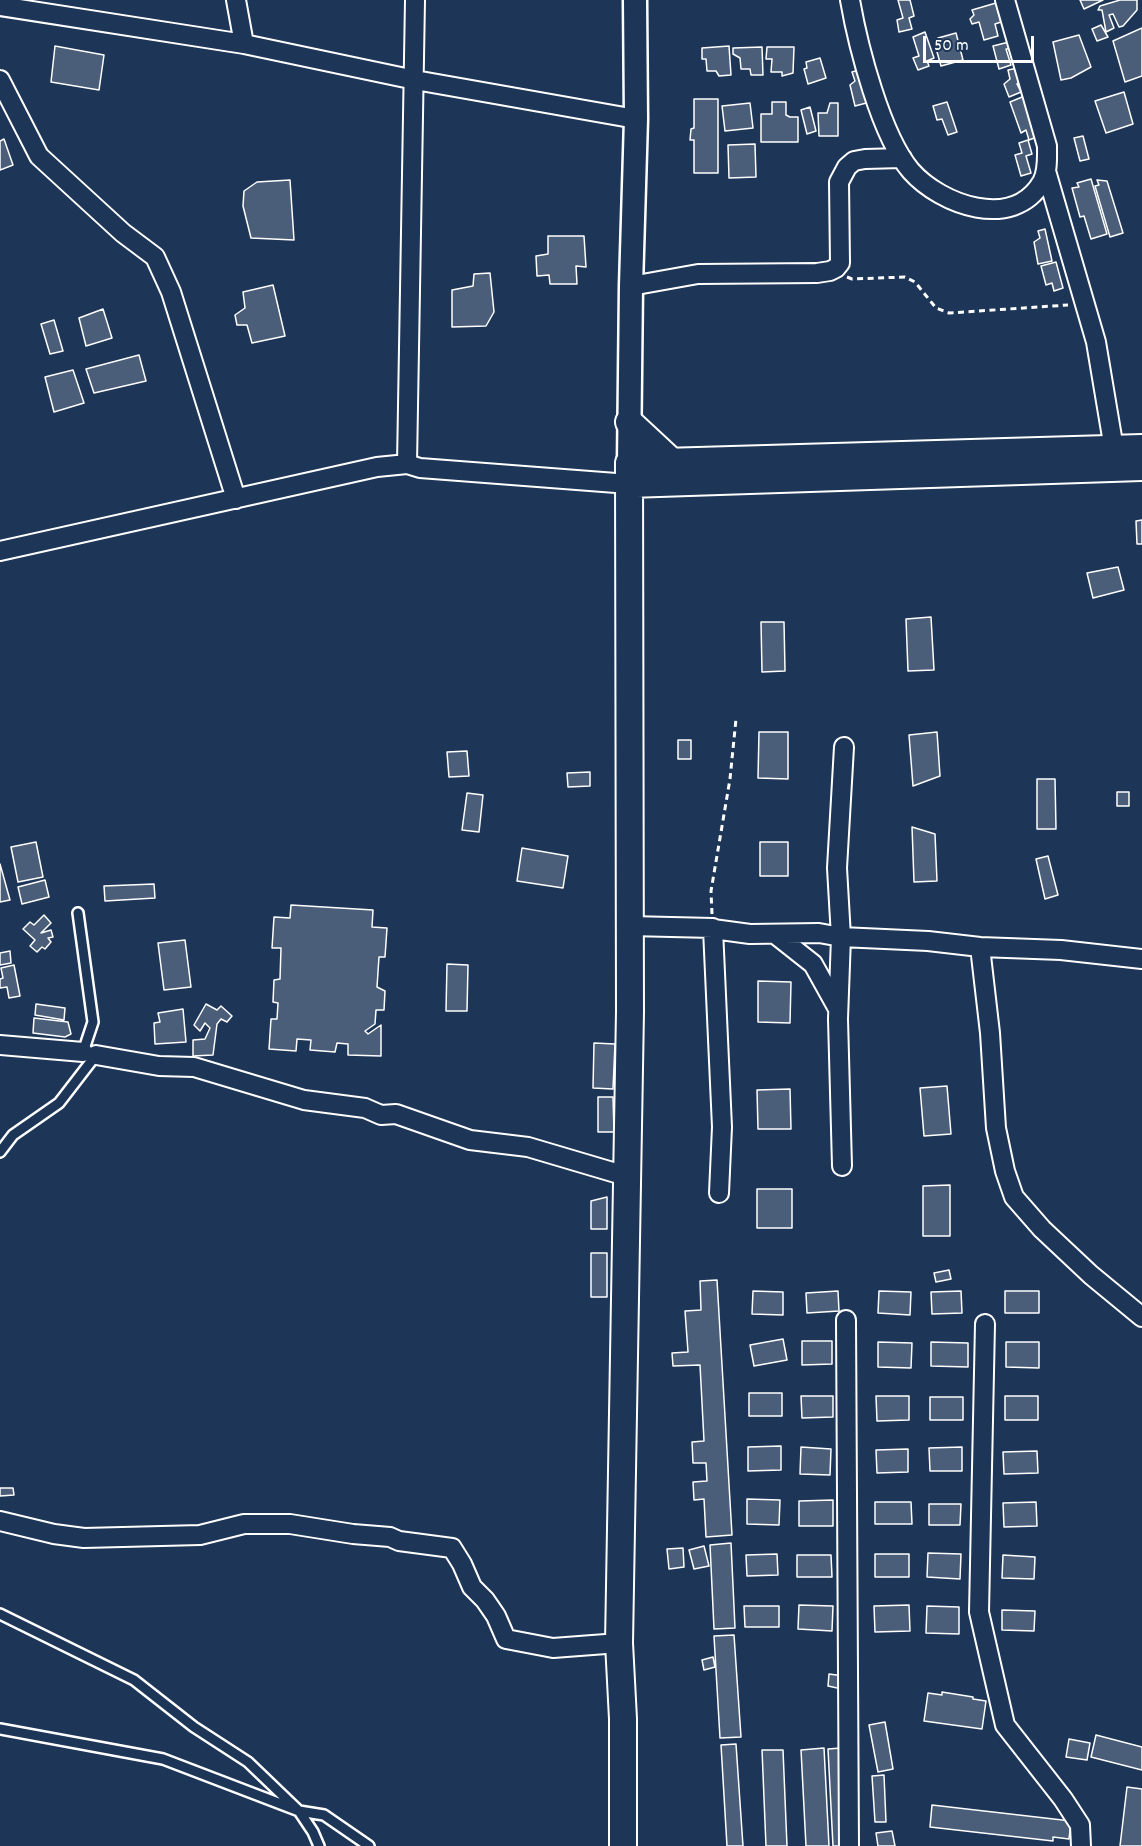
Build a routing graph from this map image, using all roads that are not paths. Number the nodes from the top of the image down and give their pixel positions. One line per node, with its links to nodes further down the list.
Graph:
1 (236, 0): 7 (street)
2 (415, 0): 9 (street)
3 (635, 0): 10 (street)
4 (850, 0): 11 (street)
5 (1005, 0): 12 (street)
6 (0, 6): 7 (street)
7 (244, 44): 9 (street)
8 (0, 80): 22 (street)
9 (415, 80): 10 (street); 18 (street)
10 (636, 119): 13 (street)
11 (903, 158): 12 (street); 13 (street)
12 (1046, 171): 16 (street)
13 (631, 286): 14 (street)
14 (629, 422): 20 (main road); 21 (street)
15 (1142, 448): 16 (main road)
16 (1114, 449): 17 (main road)
17 (1006, 462): 19 (main road); 20 (main road)
18 (407, 464): 21 (street); 22 (street)
19 (1142, 467)
20 (672, 472): 21 (main road); 23 (main road)
21 (629, 474): 23 (main road)
22 (236, 499): 24 (street)
23 (629, 519): 27 (main road)
24 (0, 551)
25 (844, 747): 30 (street)
26 (78, 913): 35 (lane)
27 (630, 926): 28 (street); 38 (main road)
28 (713, 929): 29 (street); 39 (street)
29 (775, 934): 30 (street); 33 (street)
30 (841, 937): 31 (street); 33 (street)
31 (980, 947): 32 (street); 40 (street)
32 (1142, 959)
33 (838, 1010): 37 (street)
34 (0, 1045): 35 (street)
35 (89, 1053): 36 (lane); 38 (street)
36 (0, 1152)
37 (842, 1166)
38 (626, 1176): 45 (main road)
39 (719, 1193)
40 (1142, 1317)
41 (846, 1320): 51 (street)
42 (985, 1324): 52 (street)
43 (0, 1521): 45 (street)
44 (0, 1614): 47 (lane)
45 (619, 1643): 50 (main road)
46 (0, 1729): 47 (lane)
47 (299, 1810): 48 (lane); 49 (lane)
48 (319, 1846)
49 (369, 1846)
50 (623, 1846)
51 (849, 1846)
52 (1081, 1846)

